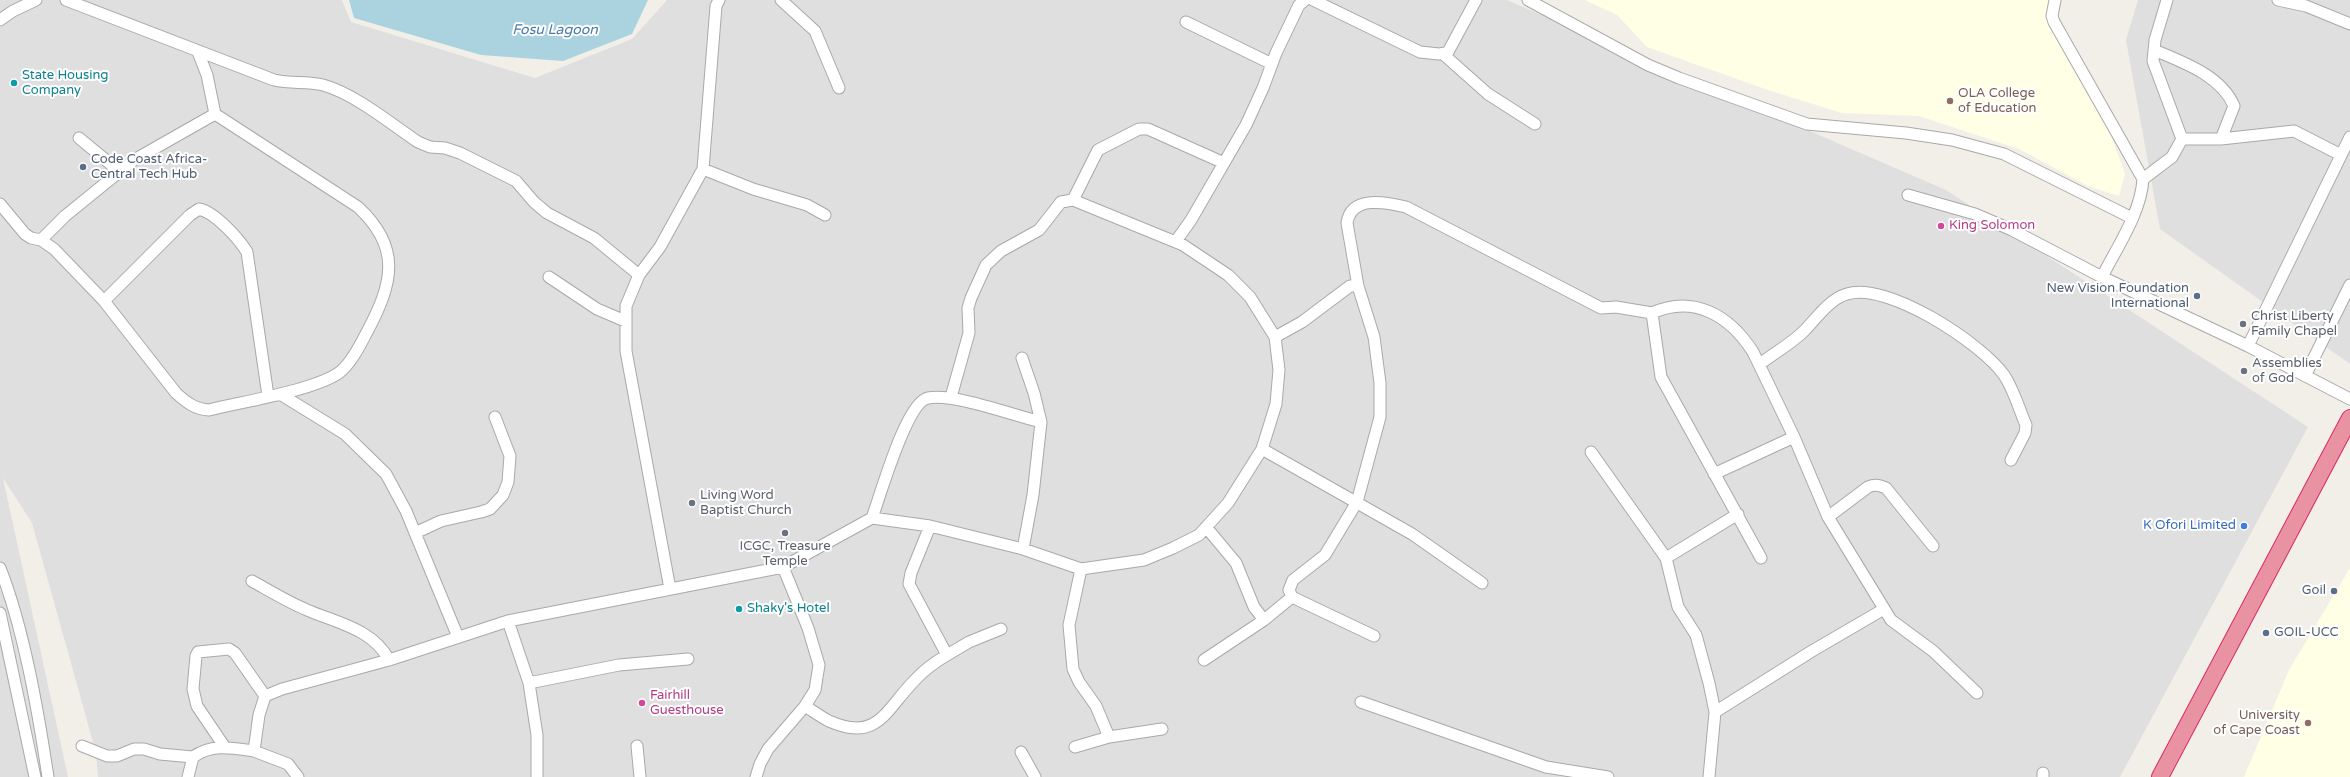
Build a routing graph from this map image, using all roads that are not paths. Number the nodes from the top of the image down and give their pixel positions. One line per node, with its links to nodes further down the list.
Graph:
1 (36, 0): 12 (street)
2 (66, 0): 16 (street)
3 (719, 0): 28 (street)
4 (781, 0): 19 (street)
5 (1304, 0): 18 (street)
6 (1313, 0): 17 (street)
7 (1476, 0): 17 (street)
8 (1528, 0): 35 (street)
9 (2055, 0): 30 (street)
10 (2167, 0): 15 (street)
11 (2278, 0): 14 (street)
12 (0, 20)
13 (1186, 22): 18 (street)
14 (2350, 24)
15 (2154, 50): 24 (street); 25 (street)
16 (198, 52): 20 (street); 38 (street)
17 (1443, 54): 21 (street)
18 (1272, 64): 27 (street)
19 (840, 88)
20 (215, 114): 29 (street); 51 (street)
21 (1535, 124)
22 (2350, 137): 26 (street)
23 (79, 138): 29 (street)
24 (2182, 139): 25 (street); 30 (street)
25 (2221, 140): 26 (street)
26 (2341, 154): 47 (street)
27 (1224, 163): 32 (street); 37 (street)
28 (703, 169): 34 (street); 38 (street)
29 (119, 171): 36 (street)
30 (2143, 179): 35 (street)
31 (1908, 195): 40 (street)
32 (1073, 200): 37 (street); 53 (street)
33 (0, 204): 36 (street)
34 (826, 215)
35 (2132, 218): 40 (street)
36 (41, 240): 43 (street)
37 (1176, 240): 46 (street)
38 (639, 275): 45 (street)
39 (549, 277): 45 (street)
40 (2102, 278): 47 (street)
41 (2350, 285): 50 (street)
42 (1358, 286): 44 (street); 46 (street); 63 (street)
43 (104, 301): 52 (street); 52 (street)
44 (1652, 313): 49 (street); 62 (street)
45 (625, 321): 79 (street)
46 (1275, 337): 59 (street)
47 (2248, 346): 50 (street)
48 (1022, 358): 57 (street)
49 (1760, 364): 58 (street); 61 (street)
50 (2305, 376): 54 (street)
51 (280, 394): 52 (street); 69 (street)
52 (268, 396)
53 (951, 397): 57 (street); 65 (street)
54 (2350, 399)
55 (495, 417): 69 (street)
56 (2350, 418): 117 (highway)
57 (1041, 422): 71 (street)
58 (1794, 437): 62 (street); 66 (street)
59 (1262, 449): 63 (street); 68 (street)
60 (1591, 452): 72 (street)
61 (2011, 460)
62 (1714, 474): 64 (street)
63 (1356, 502): 78 (street); 80 (street)
64 (1738, 514): 72 (street); 73 (street)
65 (872, 518): 67 (street); 74 (street)
66 (1828, 518): 70 (street); 81 (street)
67 (930, 526): 71 (street); 88 (street)
68 (1206, 527): 76 (street); 83 (street)
69 (415, 532): 87 (street)
70 (1933, 546)
71 (1023, 549): 76 (street)
72 (1666, 558): 97 (street)
73 (1761, 558)
74 (782, 567): 79 (street); 96 (street)
75 (0, 568): 108 (street)
76 (1081, 569): 99 (street)
77 (252, 581): 90 (street)
78 (1482, 583)
79 (670, 589): 84 (street)
80 (1292, 597): 83 (street); 86 (street)
81 (1884, 609): 93 (street); 97 (street)
82 (0, 613): 107 (street)
83 (1264, 620): 91 (street)
84 (508, 621): 87 (street); 92 (street)
85 (1001, 629): 88 (street)
86 (1374, 636)
87 (458, 637): 90 (street)
88 (947, 655): 96 (street)
89 (688, 659): 92 (street)
90 (389, 660): 94 (street)
91 (1204, 660)
92 (529, 683): 111 (street)
93 (1977, 693)
94 (265, 696): 101 (street); 104 (street)
95 (1361, 702): 115 (street)
96 (805, 706): 113 (street)
97 (1715, 712): 116 (street)
98 (1162, 728): 99 (street)
99 (1109, 737): 103 (street)
100 (82, 746): 106 (street)
101 (224, 746): 104 (street); 106 (street)
102 (638, 746): 112 (street)
103 (1075, 747)
104 (254, 750): 110 (street)
105 (1021, 752): 114 (street)
106 (193, 757): 109 (street)
107 (35, 777)
108 (48, 777)
109 (188, 777)
110 (298, 777)
111 (537, 777)
112 (640, 777)
113 (756, 777)
114 (1035, 777)
115 (1608, 777)
116 (1710, 777)
117 (2160, 777)

